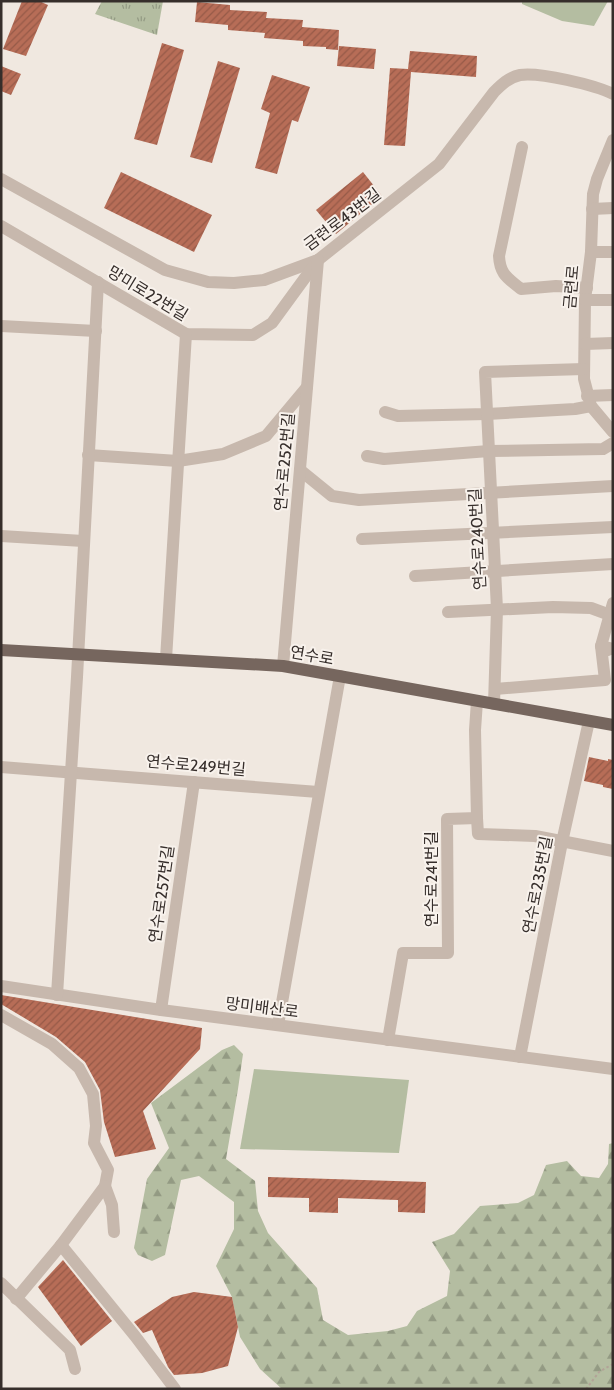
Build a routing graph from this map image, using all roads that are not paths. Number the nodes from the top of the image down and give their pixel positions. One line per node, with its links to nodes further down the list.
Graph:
1 (613, 94): 10 (street, 금련로43번길)
2 (613, 140): 5 (street, 금련로)
3 (522, 147): 12 (street)
4 (1, 179): 10 (street, 금련로43번길)
5 (592, 208): 6 (street); 8 (street, 금련로)
6 (613, 208)
7 (1, 226): 11 (street, 망미로22번길)
8 (591, 252): 9 (street); 12 (street, 금련로)
9 (613, 252)
10 (318, 260): 16 (street, 망미로22번길); 20 (street, 연수로252번길)
11 (98, 282): 15 (street); 16 (street, 망미로22번길)
12 (586, 294): 13 (street); 18 (street, 금련로)
13 (613, 300)
14 (1, 326): 15 (street)
15 (96, 331): 28 (street)
16 (186, 334): 30 (street)
17 (613, 343): 18 (street)
18 (584, 344): 19 (street, 금련로)
19 (584, 369): 22 (street, 금련로); 24 (street, 연수로240번길)
20 (307, 387): 30 (street); 31 (street, 연수로252번길)
21 (613, 394): 22 (street)
22 (589, 401): 24 (street); 25 (street)
23 (385, 412): 24 (street)
24 (487, 414): 27 (street, 연수로240번길)
25 (613, 432)
26 (613, 444): 27 (street)
27 (489, 451): 29 (street); 33 (street, 연수로240번길)
28 (88, 455): 30 (street); 38 (street)
29 (366, 456)
30 (178, 461): 48 (street)
31 (300, 470): 33 (street); 49 (street, 연수로252번길)
32 (613, 486): 33 (street)
33 (491, 493): 35 (street, 연수로240번길)
34 (613, 527): 35 (street)
35 (493, 533): 37 (street); 40 (street, 연수로240번길)
36 (1, 536): 38 (street)
37 (362, 539)
38 (83, 541): 47 (street)
39 (613, 564): 40 (street)
40 (495, 572): 41 (street); 42 (street, 연수로240번길)
41 (415, 576)
42 (497, 609): 43 (street); 44 (street); 51 (street, 연수로240번길)
43 (611, 609): 45 (street)
44 (448, 612)
45 (609, 649): 51 (street)
46 (1, 650): 47 (main road, 연수로)
47 (77, 654): 48 (main road, 연수로); 57 (street)
48 (166, 659): 49 (main road, 연수로)
49 (283, 666): 50 (main road, 연수로)
50 (340, 676): 52 (main road, 연수로); 59 (street)
51 (494, 689): 53 (street, 연수로240번길)
52 (477, 701): 53 (main road, 연수로); 60 (street)
53 (494, 704): 54 (main road, 연수로)
54 (589, 721): 55 (main road, 연수로); 61 (street, 연수로235번길)
55 (613, 725)
56 (1, 768): 57 (street, 연수로249번길)
57 (70, 772): 58 (street, 연수로249번길); 64 (street)
58 (194, 782): 59 (street, 연수로249번길); 65 (street, 연수로257번길)
59 (318, 792): 67 (street)
60 (477, 818): 61 (street); 68 (street, 연수로241번길)
61 (562, 842): 62 (street); 69 (street, 연수로235번길)
62 (613, 851)
63 (1, 986): 64 (street, 망미배산로)
64 (57, 994): 65 (street, 망미배산로)
65 (161, 1010): 67 (street, 망미배산로)
66 (1, 1015): 71 (street)
67 (278, 1025): 68 (street, 망미배산로)
68 (388, 1040): 69 (street, 망미배산로)
69 (520, 1057): 70 (street, 망미배산로)
70 (613, 1068)
71 (106, 1186): 72 (street); 73 (street)
72 (114, 1232)
73 (61, 1245): 75 (street); 77 (street)
74 (1, 1283): 75 (street)
75 (16, 1299): 76 (street)
76 (74, 1369)
77 (175, 1389)

